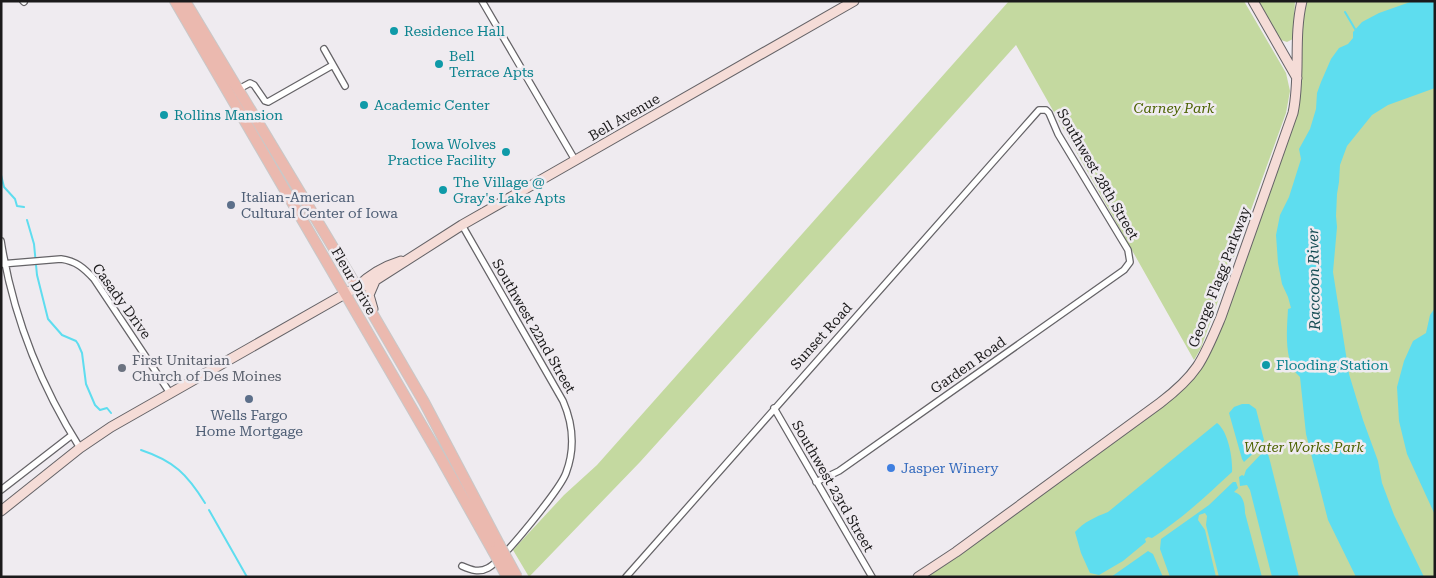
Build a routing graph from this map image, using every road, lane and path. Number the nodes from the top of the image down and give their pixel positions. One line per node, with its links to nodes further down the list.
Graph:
1 (174, 1): 11 (main road, Fleur Drive)
2 (185, 1): 11 (main road, Fleur Drive)
3 (482, 1): 13 (street)
4 (854, 1): 13 (street, Bell Avenue)
5 (1253, 1): 9 (street)
6 (1302, 1): 9 (street, George Flagg Parkway)
7 (324, 50): 8 (street)
8 (333, 66): 10 (street); 11 (street)
9 (1298, 78): 36 (street, George Flagg Parkway)
10 (345, 86)
11 (233, 92): 20 (main road, Fleur Drive); 21 (main road, Fleur Drive)
12 (1036, 114): 17 (street, Southwest 28th Street); 24 (street, Sunset Road)
13 (575, 160): 14 (street, Bell Avenue)
14 (462, 225): 16 (street, Bell Avenue); 31 (street, Southwest 22nd Street)
15 (1, 241): 18 (street)
16 (409, 258): 19 (street, Bell Avenue); 20 (street, Bell Avenue)
17 (1130, 262): 27 (street, Garden Road)
18 (3, 263): 23 (street, Casady Drive); 25 (street)
19 (375, 281): 20 (street, Bell Avenue); 22 (street)
20 (357, 287): 21 (street, Bell Avenue); 22 (main road, Fleur Drive)
21 (346, 293): 23 (street, Bell Avenue); 30 (main road, Fleur Drive)
22 (383, 332): 30 (main road, Fleur Drive)
23 (170, 393): 26 (street, Bell Avenue)
24 (774, 408): 27 (street, Southwest 23rd Street); 34 (street, Sunset Road)
25 (72, 435): 26 (street); 28 (street)
26 (80, 448): 29 (street, Bell Avenue)
27 (816, 482): 35 (street, Southwest 23rd Street)
28 (1, 490)
29 (1, 511)
30 (496, 548): 32 (main road, Fleur Drive, bridge); 33 (main road, Fleur Drive, bridge)
31 (462, 566)
32 (507, 577)
33 (517, 577)
34 (626, 577)
35 (872, 577)
36 (918, 577)

